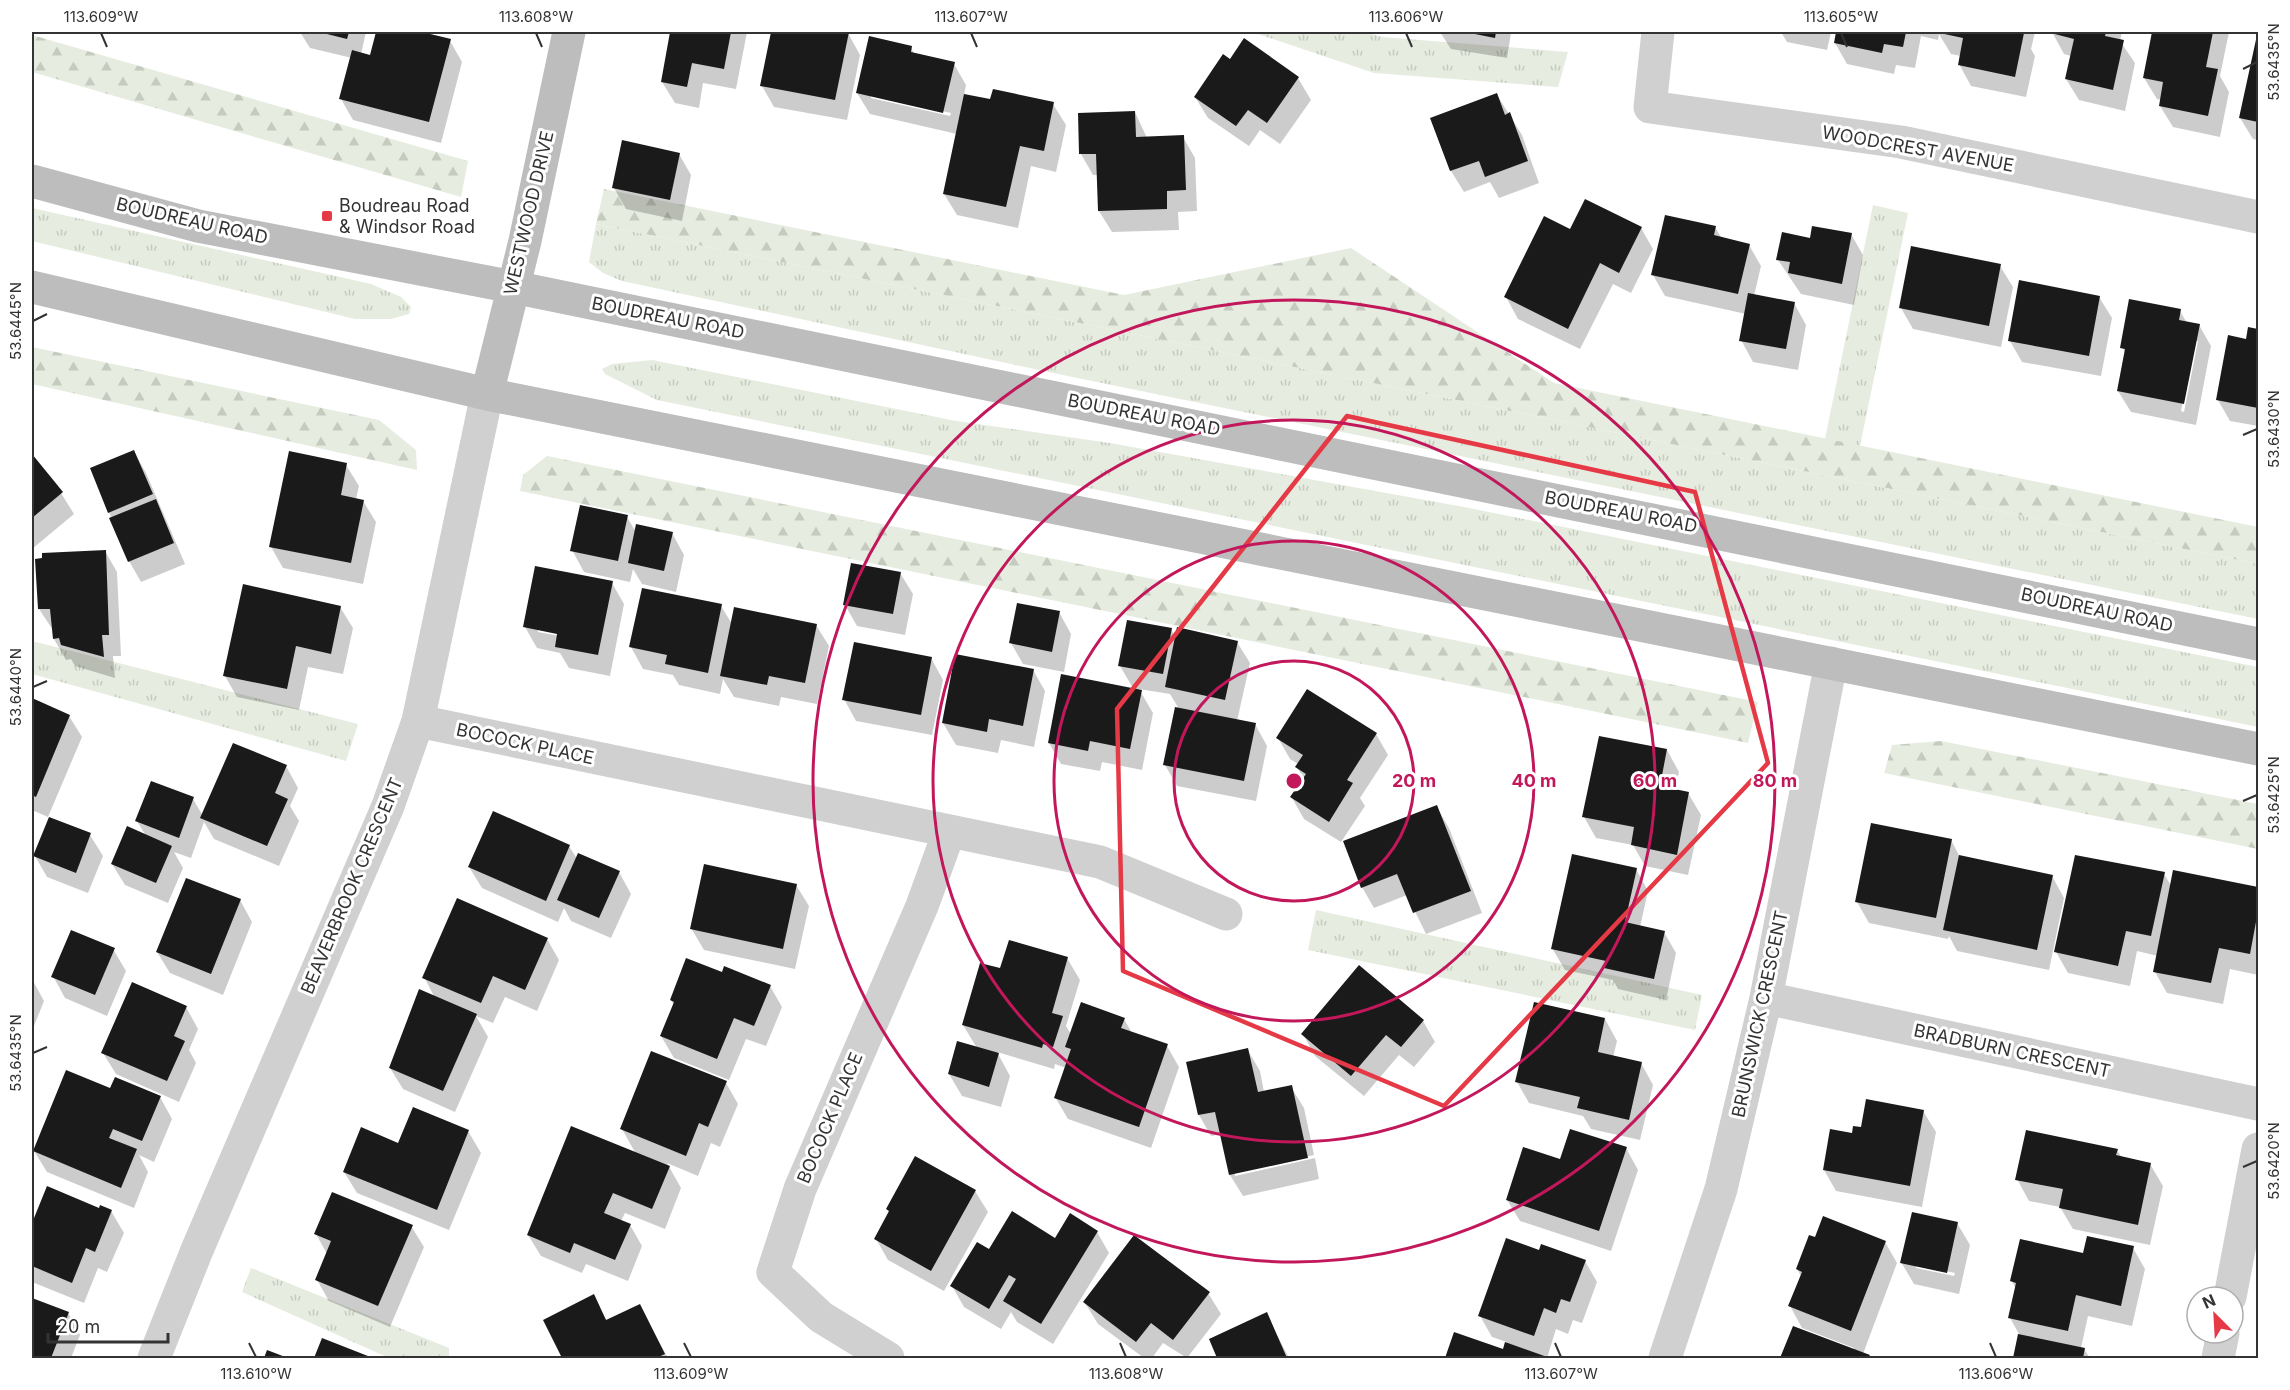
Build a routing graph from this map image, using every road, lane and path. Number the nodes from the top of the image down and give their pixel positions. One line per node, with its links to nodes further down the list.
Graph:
1 (569, 32): 6 (main road, WESTWOOD DRIVE)
2 (1658, 32): 4 (street, WOODCREST AVENUE)
3 (32, 181): 6 (main road, BOUDREAU ROAD)
4 (2259, 217)
5 (32, 287): 7 (main road)
6 (513, 287): 7 (main road, WESTWOOD DRIVE); 8 (main road, BOUDREAU ROAD)
7 (487, 394): 9 (main road); 10 (street, BEAVERBROOK CRESCENT)
8 (2259, 644)
9 (1831, 663): 11 (main road); 14 (street, BRUNSWICK CRESCENT)
10 (418, 721): 12 (street, BOCOCK PLACE); 18 (street, BEAVERBROOK CRESCENT)
11 (2259, 748)
12 (949, 832): 13 (street, BOCOCK PLACE); 19 (street, BOCOCK PLACE)
13 (1226, 914)
14 (1766, 998): 15 (street, BRADBURN CRESCENT); 20 (street, BRUNSWICK CRESCENT)
15 (2259, 1104)
16 (2259, 1149): 17 (street)
17 (2232, 1285)
18 (154, 1359)
19 (888, 1359)
20 (1665, 1359)

